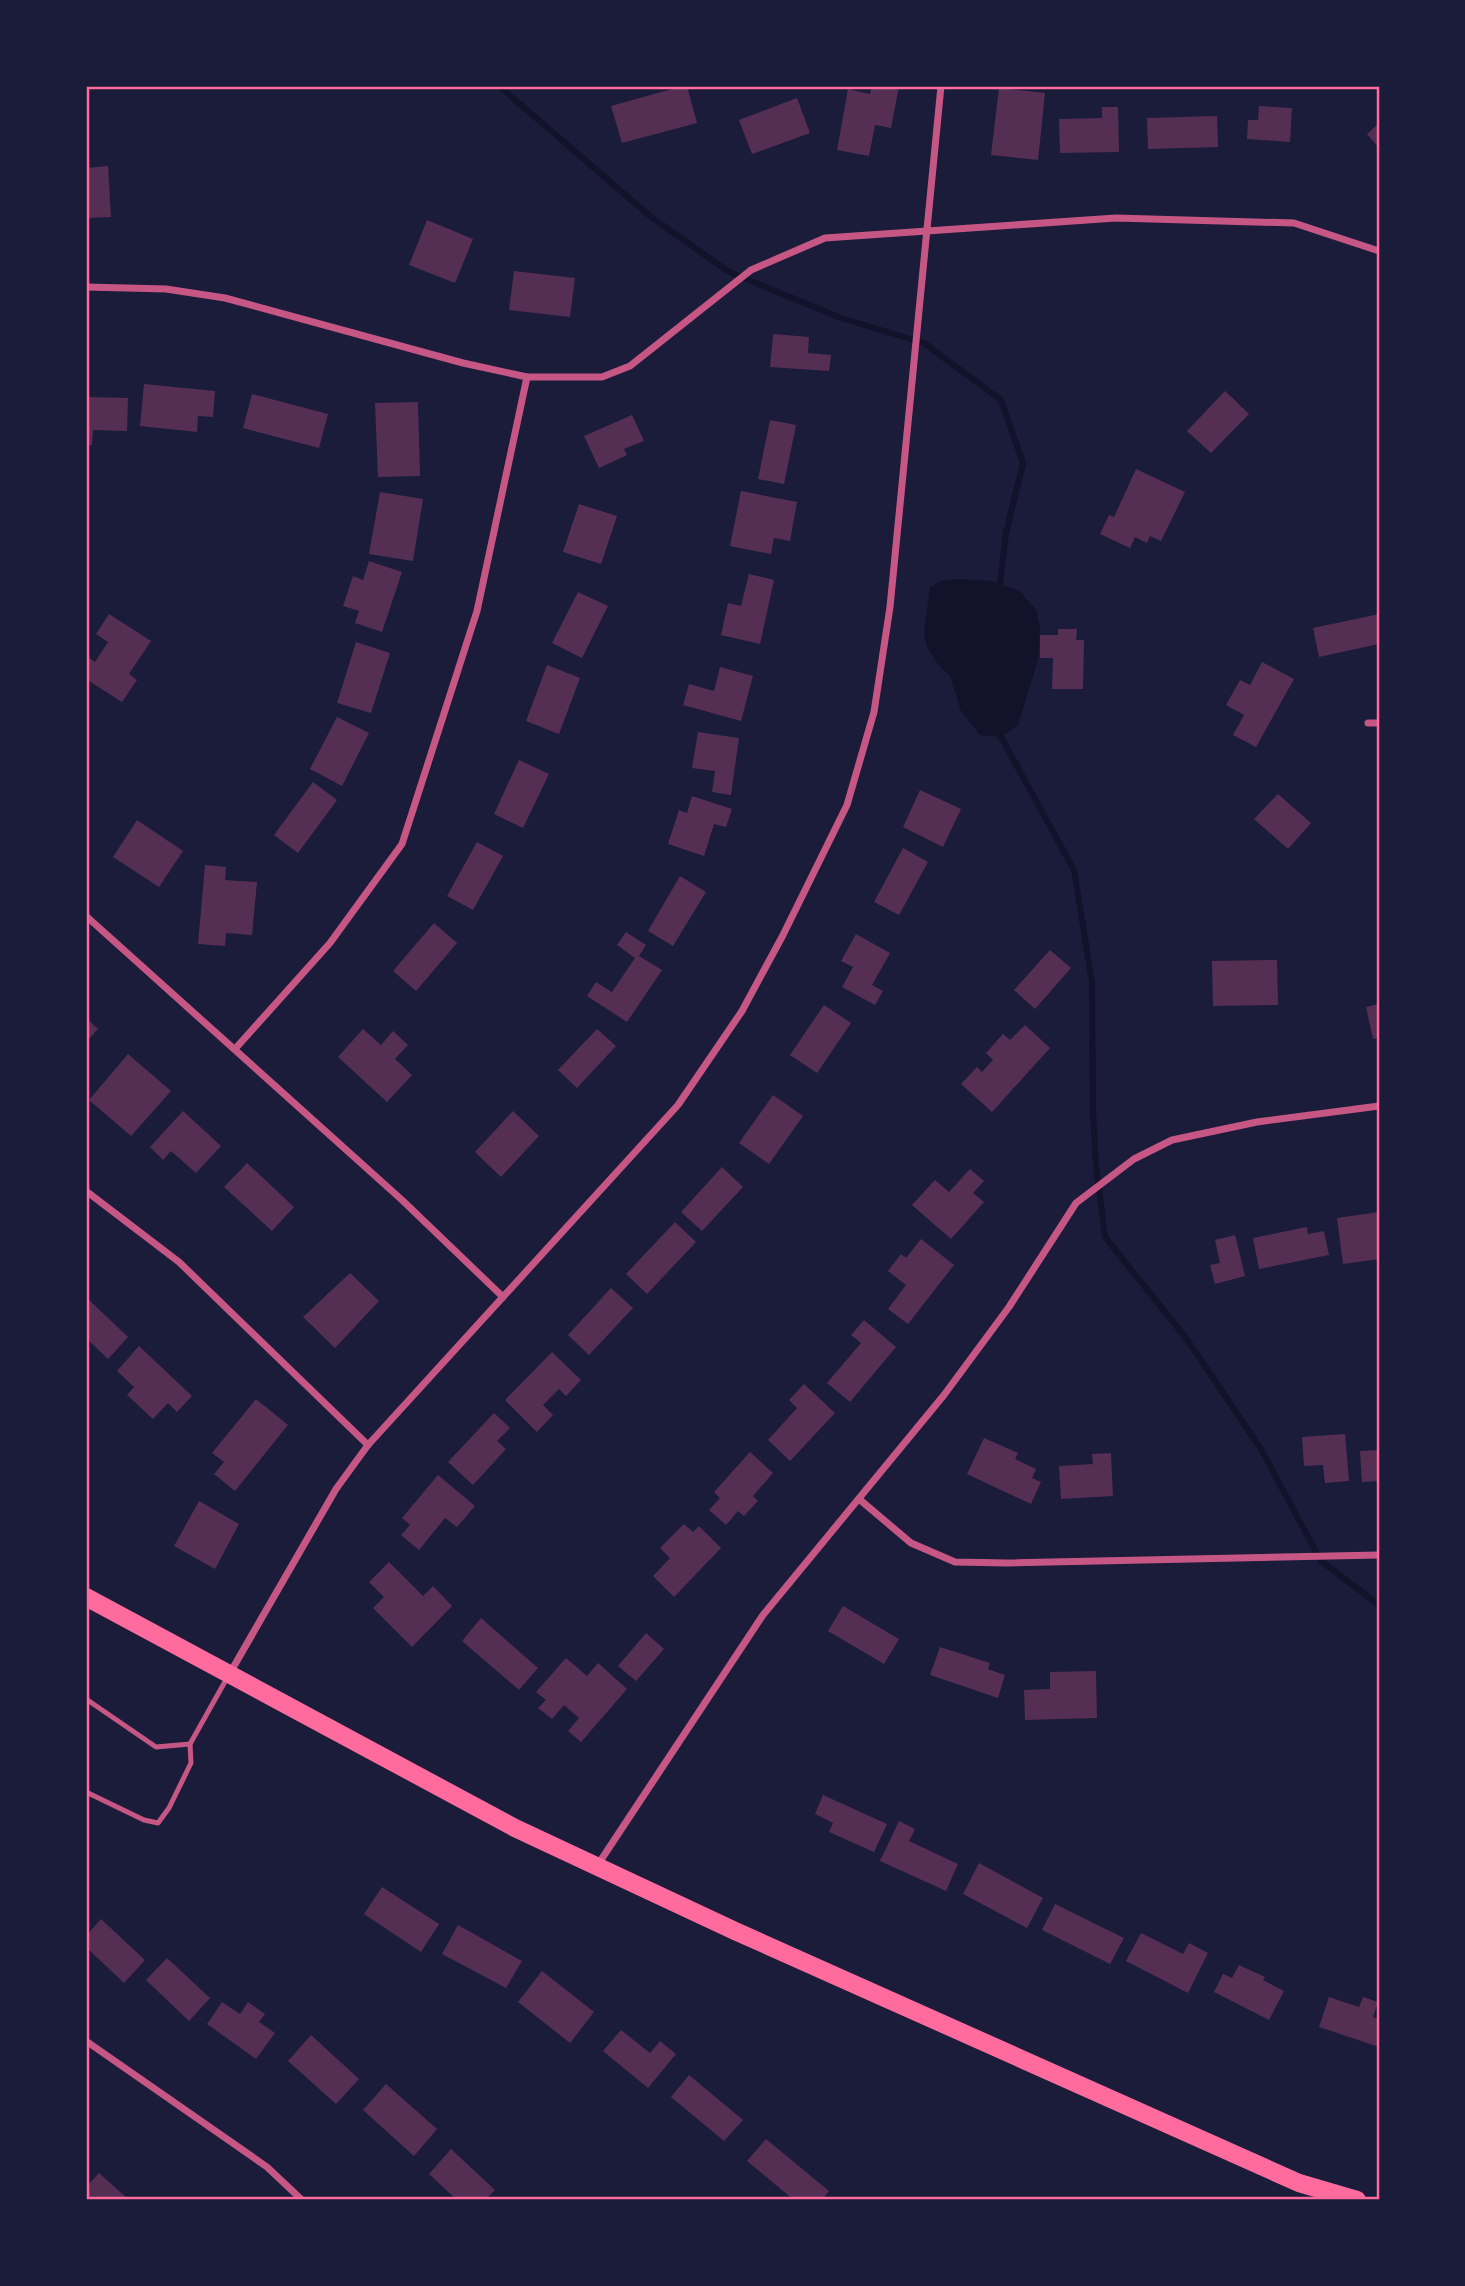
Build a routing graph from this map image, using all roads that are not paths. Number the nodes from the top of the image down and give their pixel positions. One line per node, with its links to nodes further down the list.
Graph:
1 (942, 86): 2 (street)
2 (926, 229): 3 (street); 5 (street); 12 (street)
3 (1379, 251)
4 (86, 287): 5 (street)
5 (527, 377): 9 (street)
6 (1368, 723): 7 (street)
7 (1379, 723)
8 (86, 916): 9 (street)
9 (234, 1049): 12 (street)
10 (1379, 1106): 14 (street)
11 (86, 1191): 13 (street)
12 (503, 1297): 13 (street)
13 (368, 1445): 17 (street)
14 (859, 1499): 15 (street); 21 (street)
15 (1379, 1555)
16 (86, 1597): 17 (main road)
17 (229, 1674): 19 (lane); 21 (main road)
18 (86, 1699): 19 (lane)
19 (190, 1744): 20 (lane)
20 (86, 1792)
21 (597, 1867): 24 (main road)
22 (86, 2042): 23 (street)
23 (302, 2200)
24 (1357, 2200)

